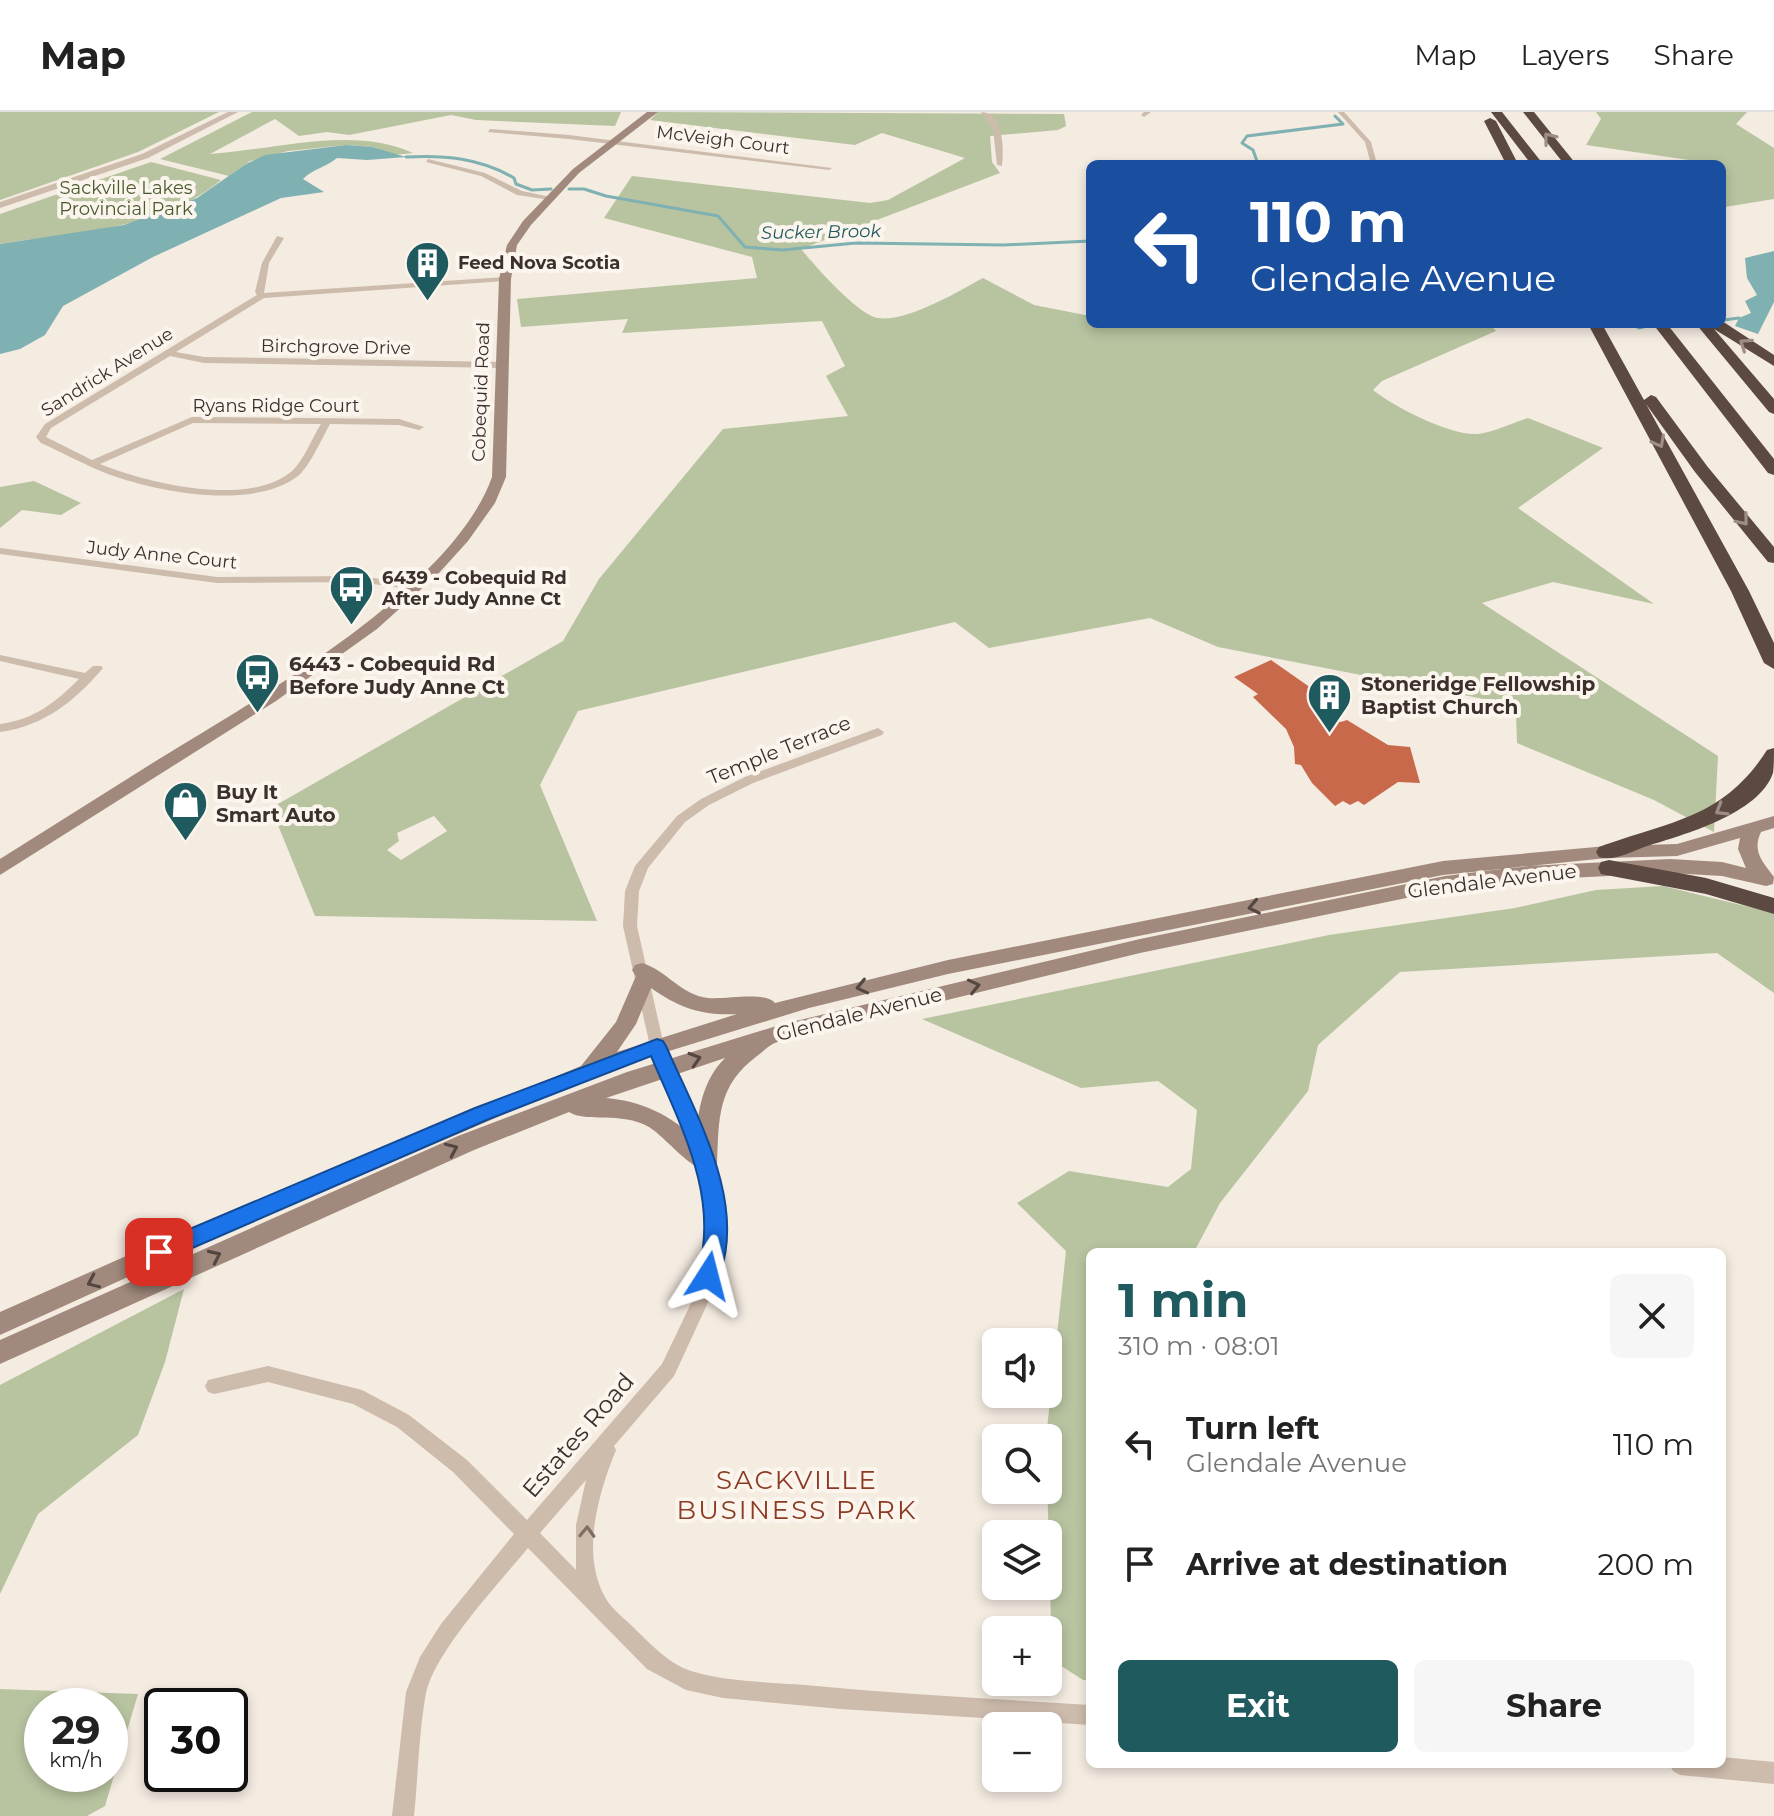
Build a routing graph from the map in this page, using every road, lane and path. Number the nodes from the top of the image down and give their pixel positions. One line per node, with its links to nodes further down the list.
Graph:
1 (234, 112): 18 (street)
2 (653, 112): 9 (main road, Cobequid Road)
3 (984, 112): 15 (street)
4 (1341, 112): 10 (street)
5 (1484, 112): 11 (highway)
6 (1496, 112): 12 (highway)
7 (1528, 112): 13 (highway, one-way to 7)
8 (490, 131): 9 (street, McVeigh Court)
9 (613, 143): 16 (street, McVeigh Court); 17 (main road, Cobequid Road)
10 (1373, 160)
11 (1510, 160)
12 (1534, 160)
13 (1567, 160)
14 (428, 161): 17 (street)
15 (1000, 165)
16 (829, 168)
17 (551, 198): 20 (main road, Cobequid Road)
18 (0, 205)
19 (280, 238): 21 (street)
20 (505, 279): 21 (street, Sandrick Avenue); 30 (main road, Cobequid Road)
21 (262, 296): 28 (street, Sandrick Avenue)
22 (1597, 328): 41 (highway, one-way to 41)
23 (1598, 328): 38 (highway, one-way to 38)
24 (1663, 328): 36 (highway)
25 (1706, 328): 27 (highway)
26 (1723, 328): 29 (highway, one-way to 26)
27 (1718, 343): 31 (highway); 32 (highway)
28 (170, 353): 30 (street, Birchgrove Drive); 35 (street, Sandrick Avenue)
29 (1774, 362)
30 (503, 365): 39 (main road, Cobequid Road)
31 (1774, 397)
32 (1774, 409)
33 (327, 421): 34 (street, Ryans Ridge Court); 35 (street, Ryans Ridge Court); 35 (street, Sandrick Avenue)
34 (419, 427)
35 (94, 463)
36 (1774, 470)
37 (0, 551): 39 (street, Judy Anne Court)
38 (1774, 558)
39 (416, 587): 50 (main road, Cobequid Road)
40 (0, 658): 43 (street)
41 (1774, 663)
42 (97, 668): 43 (street)
43 (87, 677): 44 (street)
44 (0, 728)
45 (878, 732): 53 (street, Temple Terrace)
46 (1774, 755): 49 (highway, one-way to 49)
47 (1774, 822): 48 (main road, Glendale Avenue)
48 (1754, 829): 49 (main road, Glendale Avenue); 51 (main road, Glendale Avenue)
49 (1608, 860): 51 (main road, Glendale Avenue); 52 (highway); 54 (main road, Glendale Avenue, one-way to 54); 55 (main road, Glendale Avenue, one-way to 49)
50 (0, 868)
51 (1770, 882)
52 (1774, 906)
53 (642, 976): 54 (main road); 56 (street, Temple Terrace); 58 (main road)
54 (809, 1000): 56 (main road, Glendale Avenue)
55 (783, 1032): 57 (main road, Glendale Avenue, one-way to 55); 60 (main road)
56 (657, 1046): 57 (street, Temple Terrace); 58 (main road, Glendale Avenue)
57 (666, 1068): 59 (main road, Glendale Avenue); 60 (street, Estates Road)
58 (585, 1072): 61 (main road, Glendale Avenue, one-way to 61)
59 (534, 1117): 60 (main road); 62 (main road, Glendale Avenue, one-way to 59)
60 (706, 1164): 64 (street, Estates Road)
61 (0, 1324)
62 (0, 1352)
63 (214, 1386): 65 (street)
64 (616, 1431): 65 (street, Estates Road); 66 (street, one-way to 64)
65 (528, 1533): 66 (street); 70 (street, Estates Road)
66 (600, 1607): 67 (street)
67 (1086, 1715)
68 (1722, 1768): 69 (street)
69 (1774, 1773)
70 (403, 1816)

